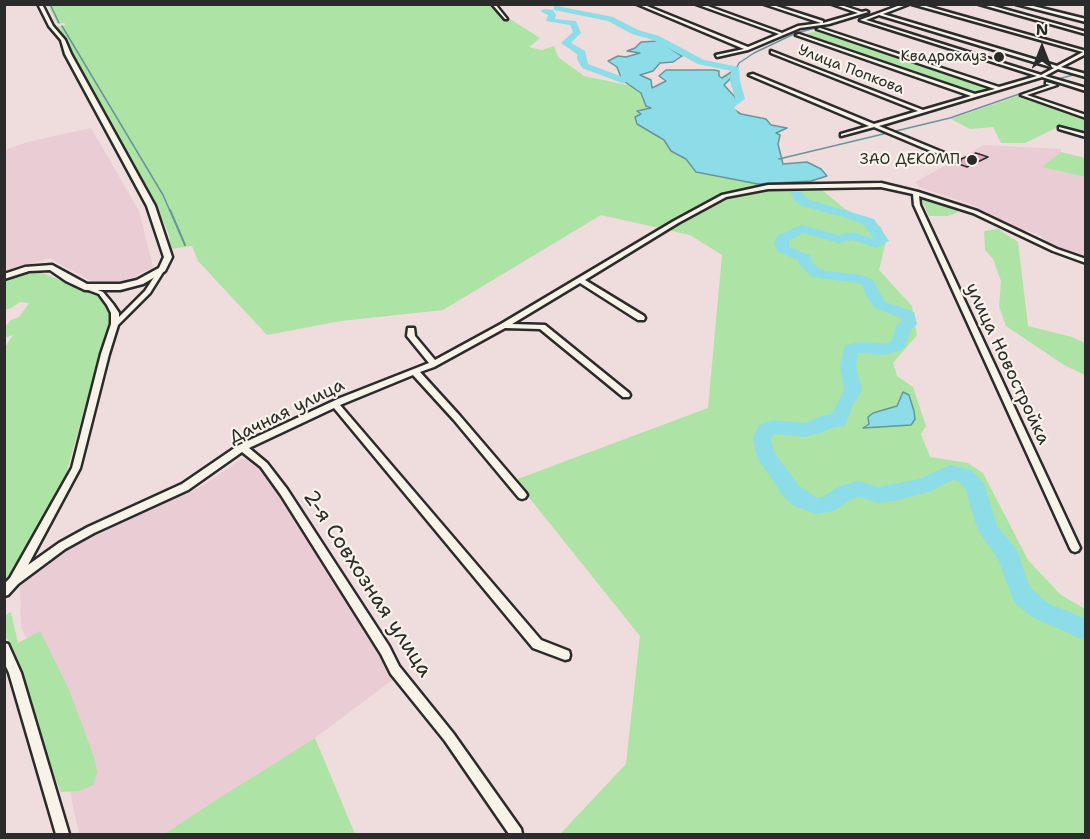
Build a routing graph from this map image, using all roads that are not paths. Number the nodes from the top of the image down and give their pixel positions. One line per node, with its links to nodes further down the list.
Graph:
1 (40, 4): 40 (street)
2 (493, 4): 13 (street)
3 (638, 4): 20 (street)
4 (697, 4): 18 (street)
5 (765, 4): 15 (street)
6 (833, 4): 11 (street)
7 (891, 4): 11 (street)
8 (911, 4): 12 (street); 22 (street)
9 (980, 4): 17 (street)
10 (1018, 4): 14 (street)
11 (862, 13): 15 (street)
12 (878, 14): 24 (street); 27 (street)
13 (506, 18)
14 (1086, 21)
15 (825, 23): 18 (street)
16 (819, 29): 28 (street)
17 (1086, 33)
18 (782, 34): 20 (street)
19 (798, 35): 30 (street)
20 (747, 49): 23 (street)
21 (772, 52): 31 (street, Улица Попкова)
22 (1085, 52): 24 (street)
23 (717, 56)
24 (1059, 68): 26 (street); 27 (street)
25 (751, 75): 33 (street)
26 (1084, 75)
27 (1039, 76): 28 (street); 29 (street); 32 (street)
28 (997, 88): 30 (street)
29 (1086, 90)
30 (974, 95): 31 (street)
31 (922, 111): 33 (street)
32 (1086, 117)
33 (872, 127): 35 (street); 37 (street)
34 (1061, 128): 36 (street)
35 (843, 135)
36 (1086, 136)
37 (957, 160)
38 (916, 193): 39 (street, Дачная улица); 42 (street, Дачная улица); 54 (street, улица Новостройка)
39 (1086, 261)
40 (162, 269): 43 (street); 45 (street)
41 (4, 277): 43 (street)
42 (580, 280): 44 (street); 46 (street, Дачная улица)
43 (85, 287): 45 (street)
44 (641, 318)
45 (115, 324): 55 (street)
46 (504, 326): 48 (street, Дачная улица); 50 (street)
47 (411, 330): 48 (street)
48 (434, 363): 49 (street, Дачная улица)
49 (415, 372): 51 (street, Дачная улица); 53 (street)
50 (627, 396)
51 (334, 404): 52 (street, Дачная улица); 58 (street)
52 (242, 447): 55 (street, Дачная улица); 60 (street, 2-я Совхозная улица)
53 (522, 495)
54 (1075, 548)
55 (14, 581): 56 (street)
56 (4, 592)
57 (4, 648): 59 (street)
58 (565, 655)
59 (63, 834)
60 (516, 834)

